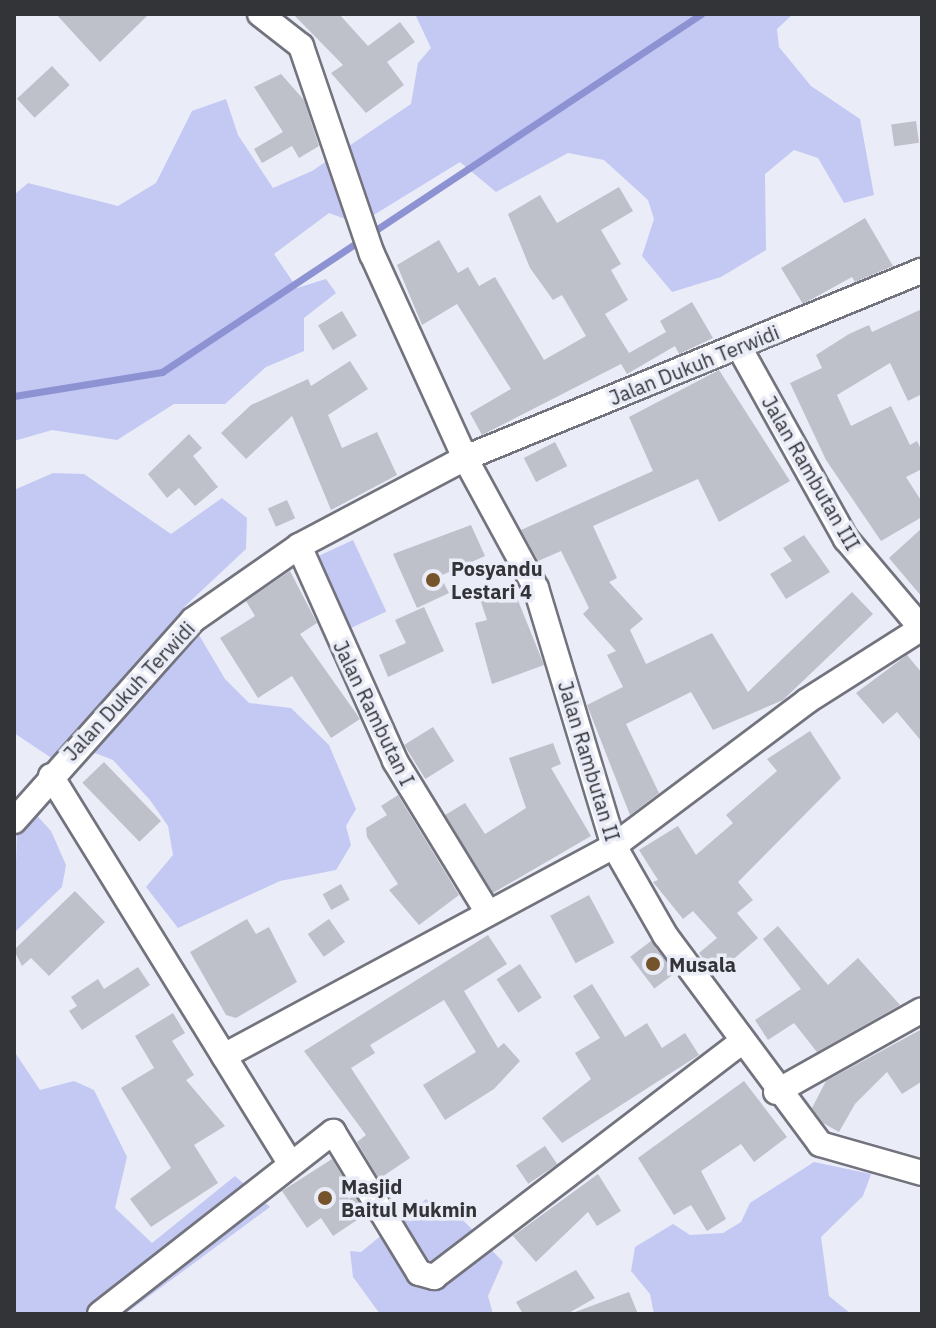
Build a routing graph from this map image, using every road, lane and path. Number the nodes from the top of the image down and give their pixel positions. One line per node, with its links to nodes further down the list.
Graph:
1 (260, 14): 4 (street)
2 (922, 271): 3 (street, Jalan Dukuh Terwidi)
3 (739, 347): 4 (street, Jalan Dukuh Terwidi); 6 (street, Jalan Rambutan III)
4 (465, 458): 5 (street, Jalan Dukuh Terwidi); 9 (street, Jalan Rambutan II)
5 (299, 546): 7 (street, Jalan Dukuh Terwidi); 10 (street, Jalan Rambutan I)
6 (922, 629): 9 (street)
7 (51, 776): 8 (street, Jalan Dukuh Terwidi); 13 (street)
8 (14, 821)
9 (614, 846): 10 (street); 12 (street, Jalan Rambutan II)
10 (488, 913): 13 (street)
11 (922, 1010): 14 (street)
12 (741, 1042): 14 (street, Jalan Rambutan II); 15 (street)
13 (224, 1056): 15 (street)
14 (776, 1092): 16 (street, Jalan Rambutan II)
15 (289, 1162): 17 (street)
16 (922, 1173)
17 (100, 1314)

